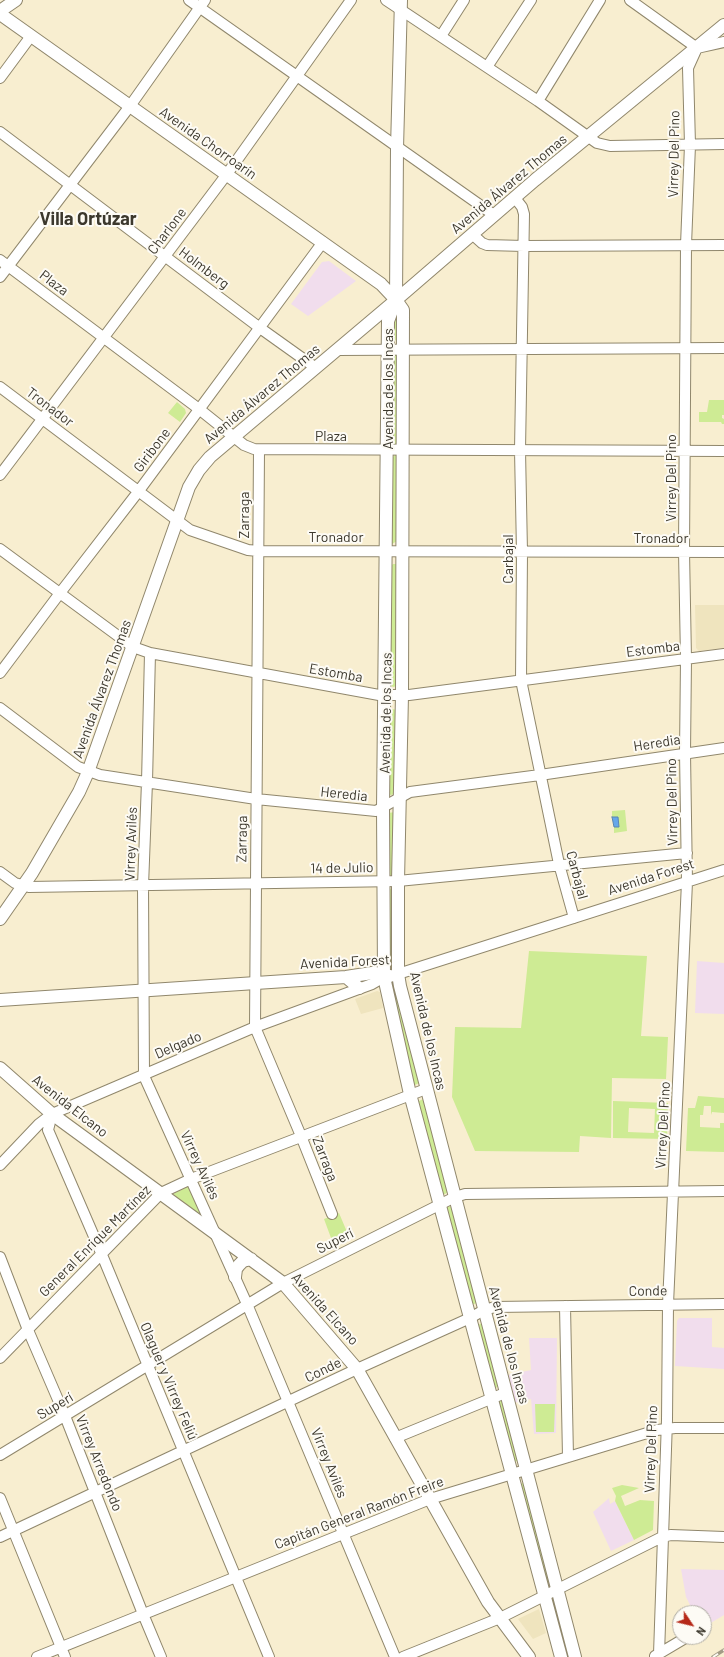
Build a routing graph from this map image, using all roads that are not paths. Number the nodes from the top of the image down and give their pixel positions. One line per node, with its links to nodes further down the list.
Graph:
1 (16, 0): 11 (main road)
2 (189, 0): 9 (street)
3 (351, 0): 18 (street, Charlone)
4 (386, 0): 10 (street)
5 (464, 0): 14 (street)
6 (531, 0): 17 (street)
7 (600, 0): 20 (street)
8 (630, 0): 16 (street)
9 (202, 4): 18 (street); 21 (street)
10 (401, 5): 14 (street); 26 (main road, Avenida de los Incas)
11 (0, 12): 13 (main road, Avenida Chorroarín)
12 (724, 25): 16 (main road, Avenida Álvarez Thomas)
13 (31, 36): 19 (street); 21 (main road, Avenida Chorroarín)
14 (442, 36): 17 (street)
15 (724, 42): 16 (street)
16 (697, 48): 23 (main road, Avenida Álvarez Thomas); 25 (street, Virrey Del Pino)
17 (487, 67): 20 (street)
18 (298, 76): 26 (street); 27 (street, Charlone)
19 (0, 78)
20 (538, 101): 23 (street)
21 (130, 106): 27 (main road, Avenida Chorroarín); 28 (street)
22 (0, 132): 28 (street, Holmberg)
23 (588, 137): 25 (street); 29 (main road, Avenida Álvarez Thomas)
24 (724, 144): 25 (street)
25 (690, 145): 33 (street, Virrey Del Pino)
26 (398, 148): 30 (street); 39 (main road, Avenida de los Incas)
27 (227, 174): 32 (main road, Avenida Chorroarín); 36 (street, Charlone)
28 (70, 185): 36 (street, Holmberg); 37 (street)
29 (515, 198): 30 (main road, Avenida Álvarez Thomas); 35 (street, Carbajal)
30 (494, 215): 31 (main road, Avenida Álvarez Thomas)
31 (472, 234): 35 (street); 39 (main road, Avenida Álvarez Thomas)
32 (323, 242): 39 (main road, Avenida Chorroarín); 40 (street, Giribone)
33 (686, 245): 34 (street); 35 (street); 42 (street, Virrey Del Pino)
34 (724, 245)
35 (524, 246): 43 (street, Carbajal)
36 (166, 257): 40 (street, Holmberg); 41 (street, Charlone)
37 (4, 263): 38 (street); 41 (street, Plaza)
38 (0, 276)
39 (396, 300): 45 (main road, Avenida de los Incas); 46 (main road, Avenida de los Incas); 47 (main road, Avenida Álvarez Thomas)
40 (260, 328): 48 (street, Holmberg); 50 (street, Giribone)
41 (104, 338): 50 (street, Plaza); 51 (street, Charlone)
42 (685, 347): 43 (street); 44 (street); 57 (street, Virrey Del Pino)
43 (522, 348): 46 (street); 56 (street, Carbajal)
44 (724, 348)
45 (389, 349): 46 (street); 47 (street); 54 (main road, Avenida de los Incas)
46 (403, 349): 55 (main road, Avenida de los Incas)
47 (337, 350): 48 (main road, Avenida Álvarez Thomas)
48 (316, 368): 52 (main road, Avenida Álvarez Thomas)
49 (0, 388): 51 (street, Tronador)
50 (199, 409): 52 (street, Plaza); 60 (street, Giribone)
51 (43, 419): 59 (street, Charlone); 60 (street, Tronador)
52 (234, 437): 53 (street, Plaza); 61 (main road, Avenida Álvarez Thomas)
53 (259, 450): 54 (street, Plaza); 63 (street, Zarraga)
54 (388, 450): 55 (street, Plaza); 64 (main road, Avenida de los Incas)
55 (402, 450): 56 (street, Plaza); 65 (main road, Avenida de los Incas)
56 (520, 450): 57 (street, Plaza); 67 (street, Carbajal)
57 (684, 451): 58 (street, Plaza); 66 (street, Virrey Del Pino)
58 (724, 451)
59 (0, 475)
60 (138, 492): 61 (street, Tronador); 69 (street, Giribone)
61 (178, 522): 63 (street, Tronador); 70 (main road, Avenida Álvarez Thomas)
62 (0, 549): 69 (street, Estomba)
63 (258, 551): 64 (street, Tronador); 75 (street, Zarraga)
64 (385, 551): 65 (street, Tronador); 78 (main road, Avenida de los Incas)
65 (402, 551): 67 (street, Tronador); 77 (main road, Avenida de los Incas)
66 (684, 551): 67 (street, Tronador); 68 (street, Tronador); 73 (street, Virrey Del Pino)
67 (522, 552): 76 (street, Carbajal)
68 (724, 552)
69 (60, 593): 70 (street, Estomba); 74 (street, Giribone)
70 (133, 647): 71 (street, Estomba); 82 (main road, Avenida Álvarez Thomas)
71 (150, 653): 75 (street, Estomba); 84 (street, Virrey Avilés)
72 (724, 654): 73 (street, Estomba)
73 (686, 659): 76 (street, Estomba); 81 (street, Virrey Del Pino)
74 (0, 673)
75 (258, 673): 78 (street, Estomba); 86 (street, Zarraga)
76 (521, 680): 77 (street, Estomba); 83 (street, Carbajal)
77 (402, 695): 78 (street, Estomba); 85 (main road, Avenida de los Incas)
78 (385, 696): 87 (main road, Avenida de los Incas)
79 (0, 708): 82 (street, Heredia)
80 (724, 748): 81 (street, Heredia)
81 (685, 753): 83 (street, Heredia); 88 (street, Virrey Del Pino)
82 (88, 772): 84 (street, Heredia); 96 (main road, Avenida Álvarez Thomas)
83 (540, 776): 85 (street, Heredia); 89 (street, Carbajal)
84 (147, 782): 86 (street, Heredia); 97 (street, Virrey Avilés)
85 (400, 798): 87 (street, Heredia); 93 (main road, Avenida de los Incas)
86 (256, 799): 87 (street, Heredia); 95 (street, Zarraga)
87 (383, 808): 92 (main road, Avenida de los Incas)
88 (687, 853): 89 (street, 14 de Julio); 94 (street, Virrey Del Pino)
89 (559, 864): 93 (street, 14 de Julio); 98 (street, Carbajal)
90 (724, 870): 94 (street, Avenida Forest)
91 (0, 872): 96 (street, 14 de Julio)
92 (383, 881): 93 (street, 14 de Julio); 95 (street, 14 de Julio); 102 (main road, Avenida de los Incas)
93 (398, 881): 100 (main road, Avenida de los Incas)
94 (688, 882): 98 (street, Avenida Forest); 117 (street, Virrey Del Pino)
95 (255, 884): 97 (street, 14 de Julio); 103 (street, Zarraga)
96 (24, 886): 97 (street, 14 de Julio); 99 (main road, Avenida Álvarez Thomas)
97 (143, 886): 105 (street, Virrey Avilés)
98 (574, 918): 100 (street, Avenida Forest)
99 (0, 920)
100 (398, 974): 102 (main road, Avenida Forest); 110 (main road, Avenida de los Incas)
101 (346, 977): 102 (main road, Avenida Forest); 103 (main road, Avenida Forest); 104 (main road)
102 (384, 977): 104 (street, Delgado); 111 (main road, Avenida de los Incas)
103 (255, 982): 105 (main road, Avenida Forest); 107 (street, Zarraga)
104 (359, 988): 107 (street, Delgado)
105 (144, 991): 106 (main road, Avenida Forest); 109 (street, Virrey Avilés)
106 (0, 1000)
107 (255, 1027): 109 (street, Delgado); 113 (street, Zarraga)
108 (0, 1068): 112 (main road, Avenida Elcano)
109 (144, 1076): 112 (street, Delgado); 115 (street, Virrey Avilés)
110 (426, 1089): 111 (street, General Enrique Martínez); 119 (main road, Avenida de los Incas)
111 (410, 1094): 113 (street, General Enrique Martínez); 120 (main road, Avenida de los Incas)
112 (52, 1114): 114 (street, Delgado); 118 (main road, Avenida Elcano); 123 (street, Olaguer y Virrey Feliú)
113 (301, 1136): 115 (street, General Enrique Martínez); 121 (street, Zarraga)
114 (0, 1165)
115 (191, 1179): 118 (street, General Enrique Martínez); 122 (street, Virrey Avilés)
116 (724, 1191): 117 (street, Superí)
117 (674, 1192): 119 (street, Superí); 129 (street, Virrey Del Pino)
118 (161, 1193): 122 (main road, Avenida Elcano); 123 (street, General Enrique Martínez)
119 (455, 1197): 120 (street, Superí); 132 (main road, Avenida de los Incas)
120 (440, 1204): 127 (street, Superí); 133 (main road, Avenida de los Incas)
121 (332, 1214)
122 (216, 1234): 125 (main road, Avenida Elcano); 126 (street, Virrey Avilés)
123 (102, 1255): 134 (street, General Enrique Martínez); 136 (street, Olaguer y Virrey Feliú)
124 (0, 1257): 134 (street, Virrey Arredondo)
125 (251, 1259): 126 (main road); 127 (main road, Avenida Elcano)
126 (235, 1277): 128 (street, Virrey Avilés)
127 (283, 1283): 128 (street, Superí); 137 (main road, Avenida Elcano)
128 (247, 1304): 136 (street, Superí); 140 (street, Virrey Avilés)
129 (668, 1304): 130 (street, Conde); 131 (street, Conde); 142 (street, Virrey Del Pino)
130 (724, 1304)
131 (565, 1306): 132 (street, Conde); 147 (street)
132 (484, 1310): 133 (street, Conde); 138 (main road, Avenida de los Incas)
133 (470, 1318): 137 (street, Conde); 139 (main road, Avenida de los Incas)
134 (28, 1330): 135 (street, General Enrique Martínez); 141 (street, Virrey Arredondo)
135 (0, 1358)
136 (148, 1366): 141 (street, Superí); 145 (street, Olaguer y Virrey Feliú)
137 (357, 1369): 140 (street, Conde); 144 (main road, Avenida Elcano)
138 (505, 1393): 139 (street); 148 (main road, Avenida de los Incas)
139 (491, 1398): 144 (street); 149 (main road, Avenida de los Incas)
140 (289, 1402): 145 (street, Conde); 154 (street, Virrey Avilés)
141 (65, 1416): 146 (street, Superí); 150 (street, Virrey Arredondo)
142 (666, 1428): 143 (street, Capitán General Ramón Freire); 147 (street, Capitán General Ramón Freire); 156 (street, Virrey Del Pino)
143 (724, 1428)
144 (395, 1438): 152 (main road, Avenida Elcano)
145 (183, 1451): 150 (street, Conde); 158 (street, Olaguer y Virrey Feliú)
146 (0, 1455)
147 (568, 1456): 148 (street, Capitán General Ramón Freire)
148 (527, 1470): 149 (street, Capitán General Ramón Freire); 159 (main road, Avenida de los Incas)
149 (512, 1474): 152 (street, Capitán General Ramón Freire); 160 (main road, Avenida de los Incas)
150 (96, 1491): 153 (street, Conde); 161 (street, Virrey Arredondo)
151 (0, 1498): 153 (street)
152 (430, 1499): 154 (street, Capitán General Ramón Freire); 162 (main road, Avenida Elcano)
153 (13, 1530): 155 (street, Conde); 164 (street)
154 (342, 1534): 158 (street, Capitán General Ramón Freire); 169 (street, Virrey Avilés)
155 (0, 1537)
156 (662, 1537): 157 (street); 159 (street); 165 (street, Virrey Del Pino)
157 (724, 1537)
158 (237, 1576): 161 (street, Capitán General Ramón Freire); 168 (street, Olaguer y Virrey Feliú)
159 (558, 1589): 160 (street); 173 (main road, Avenida de los Incas)
160 (544, 1595): 162 (street); 172 (main road, Avenida de los Incas)
161 (143, 1614): 164 (street, Capitán General Ramón Freire); 167 (street, Virrey Arredondo)
162 (500, 1618): 170 (street); 171 (main road, Avenida Elcano)
163 (674, 1645): 165 (street)
164 (63, 1652): 166 (street, Capitán General Ramón Freire)
165 (656, 1656)
166 (37, 1657)
167 (162, 1657)
168 (270, 1657)
169 (394, 1657)
170 (403, 1657)
171 (529, 1657)
172 (561, 1657)
173 (576, 1657)

